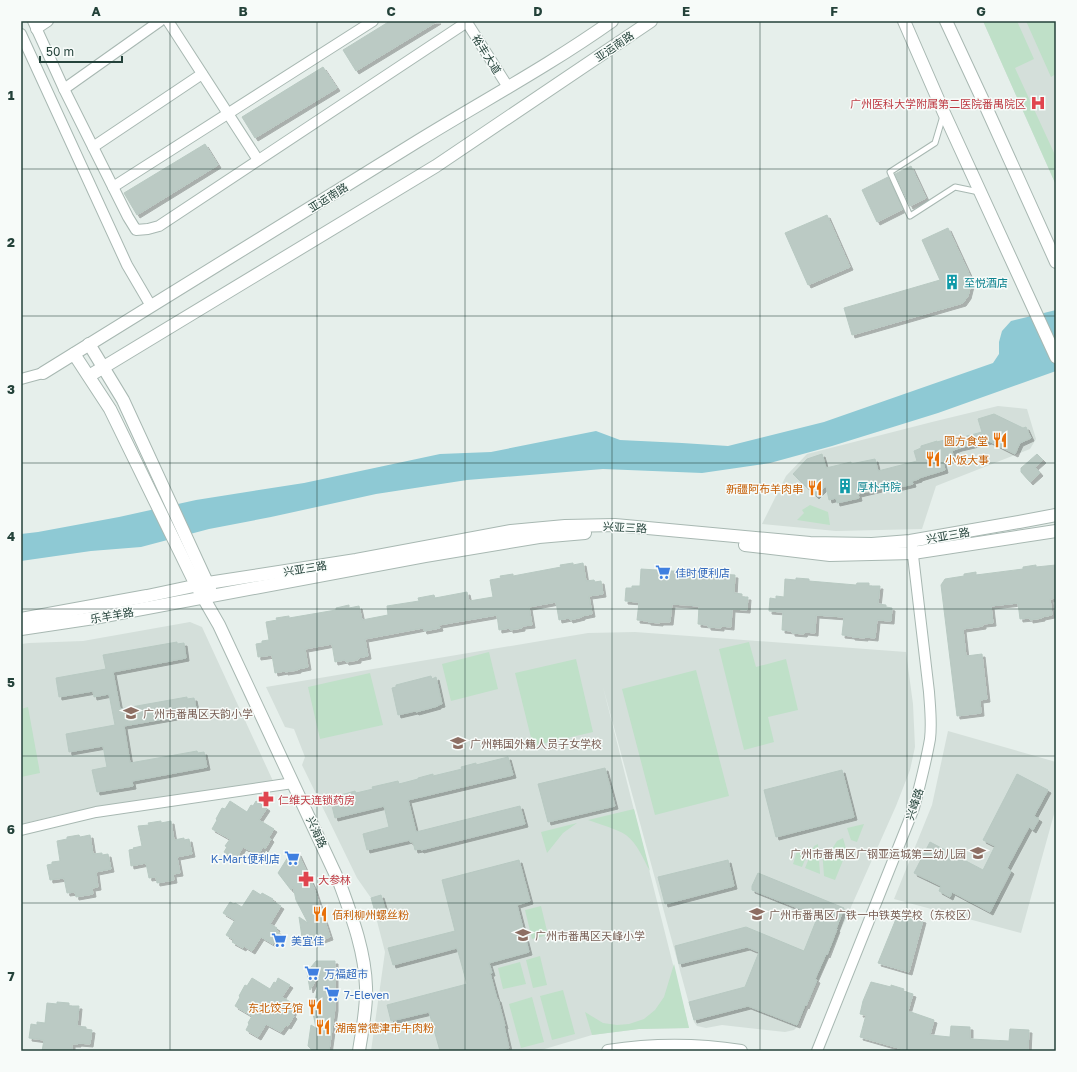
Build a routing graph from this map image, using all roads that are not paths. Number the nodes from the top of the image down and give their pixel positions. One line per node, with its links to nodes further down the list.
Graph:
1 (48, 21): 10 (street)
2 (160, 21): 14 (street)
3 (168, 21): 12 (street)
4 (373, 21): 16 (street)
5 (612, 21): 13 (street, 亚运南路)
6 (651, 21): 26 (street, 亚运南路)
7 (946, 21): 21 (street)
8 (466, 22): 13 (street, 裕丰大道); 18 (street)
9 (904, 24): 15 (street)
10 (34, 25): 14 (street)
11 (21, 34): 22 (street)
12 (202, 74): 16 (street); 17 (street)
13 (508, 87): 22 (street, 亚运南路)
14 (64, 89): 17 (street)
15 (944, 113): 20 (street); 20 (lane)
16 (227, 114): 18 (street); 19 (street)
17 (93, 147): 19 (street)
18 (258, 160): 19 (street)
19 (113, 187)
20 (980, 192): 25 (street)
21 (1056, 262)
22 (151, 306): 23 (street, 亚运南路)
23 (89, 344): 24 (street, 亚运南路); 26 (street)
24 (74, 354): 27 (street, 亚运南路); 28 (street)
25 (1056, 357)
26 (103, 367): 28 (street, 亚运南路); 35 (street)
27 (43, 373): 29 (street)
28 (89, 376): 35 (street)
29 (21, 379)
30 (1056, 507): 32 (street)
31 (1056, 515): 32 (street, 兴亚三路)
32 (1020, 522): 34 (street, 兴亚三路)
33 (1056, 531): 34 (street, 兴亚三路)
34 (912, 547): 36 (street, 兴亚三路); 37 (street, 兴亚三路); 45 (street, 兴峰路)
35 (188, 555): 36 (street, 兴海路)
36 (202, 584): 37 (street, 兴海路); 38 (street, 乐羊羊路)
37 (208, 597): 39 (street, 乐羊羊路); 40 (street, 兴海路)
38 (21, 619)
39 (21, 629)
40 (294, 783): 41 (street); 42 (street, 兴海路)
41 (21, 830)
42 (359, 1051)
43 (608, 1051): 44 (street)
44 (741, 1051)
45 (817, 1051)

